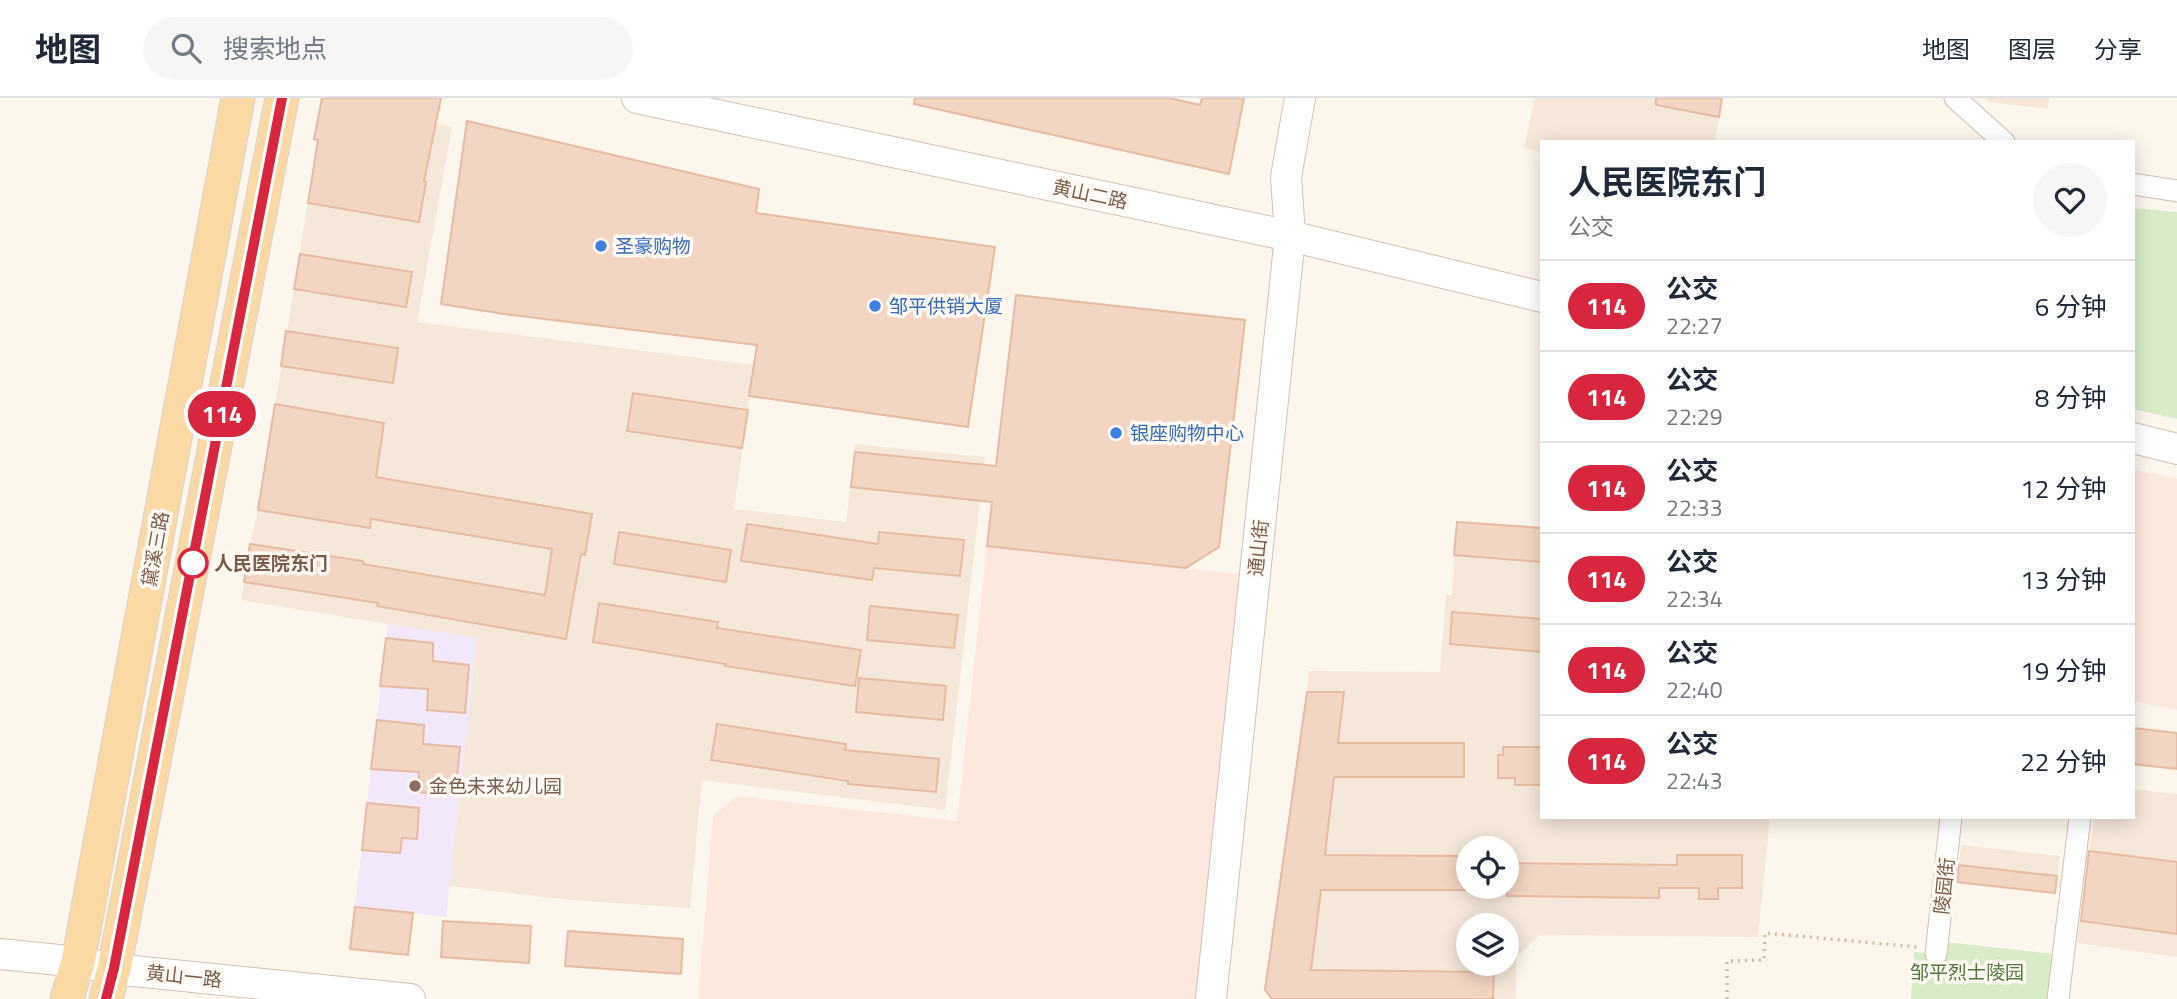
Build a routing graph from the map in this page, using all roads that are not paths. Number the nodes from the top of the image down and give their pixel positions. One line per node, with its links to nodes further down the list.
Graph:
1 (238, 98): 17 (main road, 黛溪三路)
2 (282, 98): 18 (main road, 黛溪三路)
3 (637, 98): 9 (street, 黄山二路)
4 (1300, 98): 9 (street, 通山街)
5 (1955, 98): 6 (street)
6 (2002, 140)
7 (2135, 184): 8 (street)
8 (2177, 191)
9 (1290, 236): 10 (street, 黄山二路); 21 (street, 通山街)
10 (1540, 297)
11 (2135, 438): 12 (street)
12 (2177, 449)
13 (1951, 819): 15 (street, 陵园街)
14 (2080, 819): 22 (street)
15 (1936, 952)
16 (0, 954): 17 (street, 黄山一路)
17 (78, 962): 18 (street, 黄山一路); 19 (main road, 黛溪三路)
18 (110, 984): 20 (street, 黄山一路)
19 (67, 999)
20 (410, 999)
21 (1211, 999)
22 (2058, 999)

